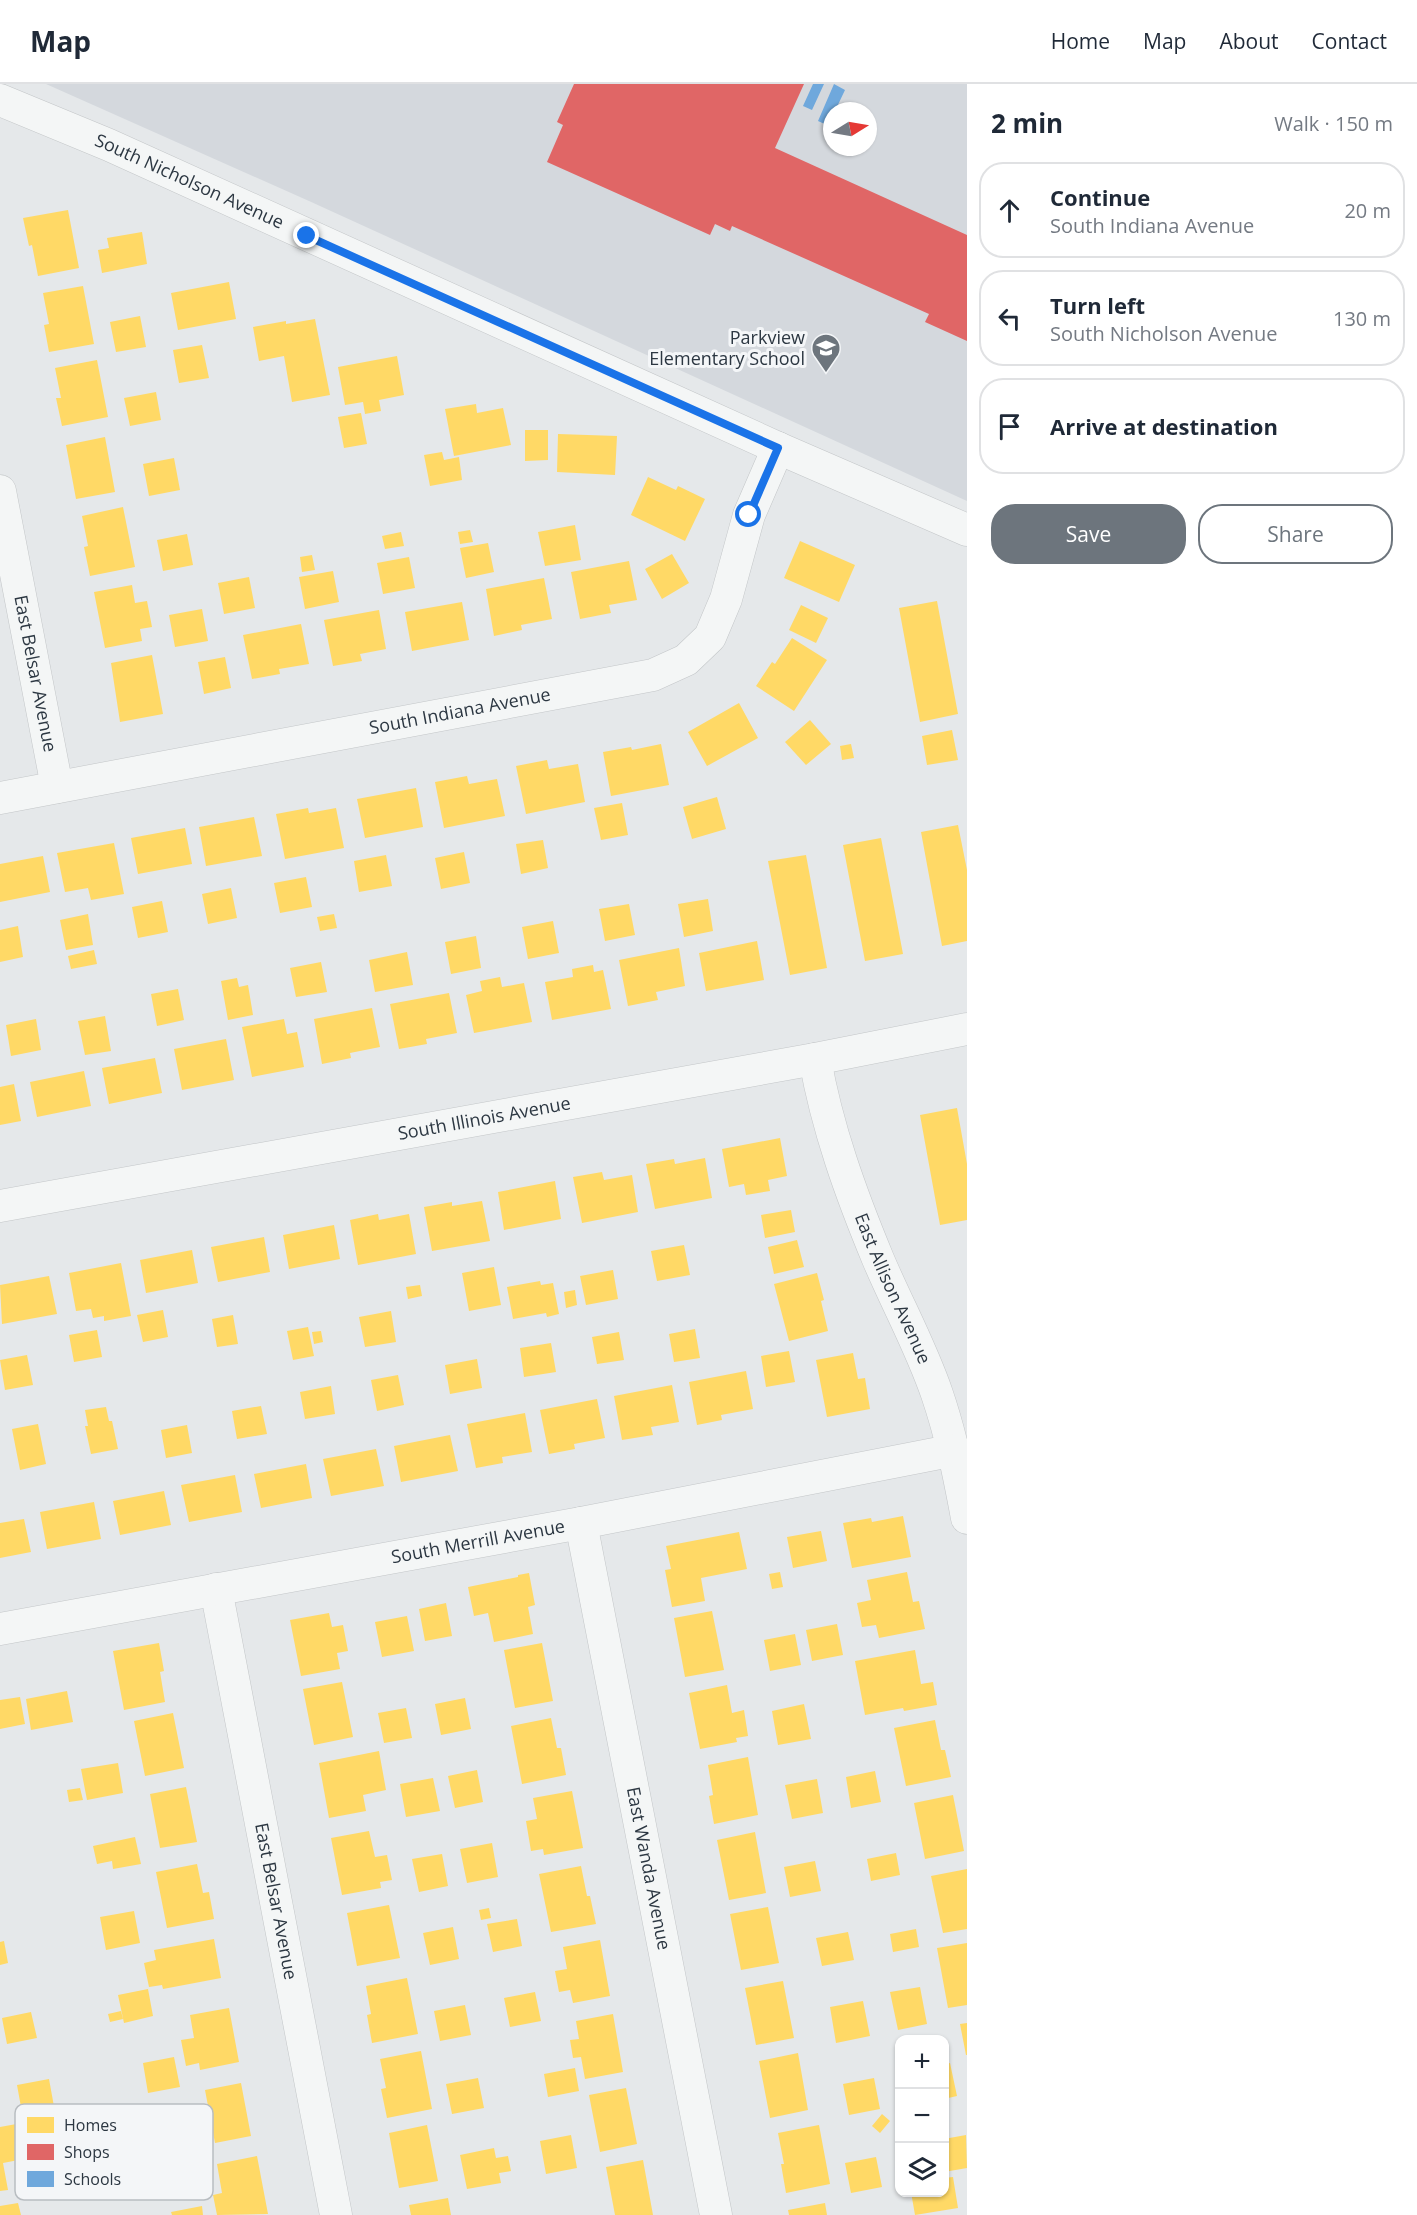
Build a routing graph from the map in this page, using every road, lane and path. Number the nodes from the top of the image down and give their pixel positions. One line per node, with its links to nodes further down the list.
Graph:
1 (0, 100): 2 (street, South Nicholson Avenue)
2 (778, 448): 4 (street, South Nicholson Avenue); 5 (street, South Indiana Avenue)
3 (0, 491): 5 (street, East Belsar Avenue)
4 (967, 530)
5 (57, 787): 6 (street, South Indiana Avenue)
6 (0, 798)
7 (967, 1029): 8 (street, South Illinois Avenue)
8 (815, 1059): 9 (street, South Illinois Avenue); 10 (street, East Allison Avenue)
9 (0, 1206)
10 (955, 1450): 11 (street, East Allison Avenue); 12 (street, South Merrill Avenue)
11 (967, 1518)
12 (581, 1523): 13 (street, South Merrill Avenue); 16 (street, East Wanda Avenue)
13 (216, 1589): 14 (street, South Merrill Avenue); 15 (street, East Belsar Avenue)
14 (0, 1629)
15 (336, 2215)
16 (716, 2215)

